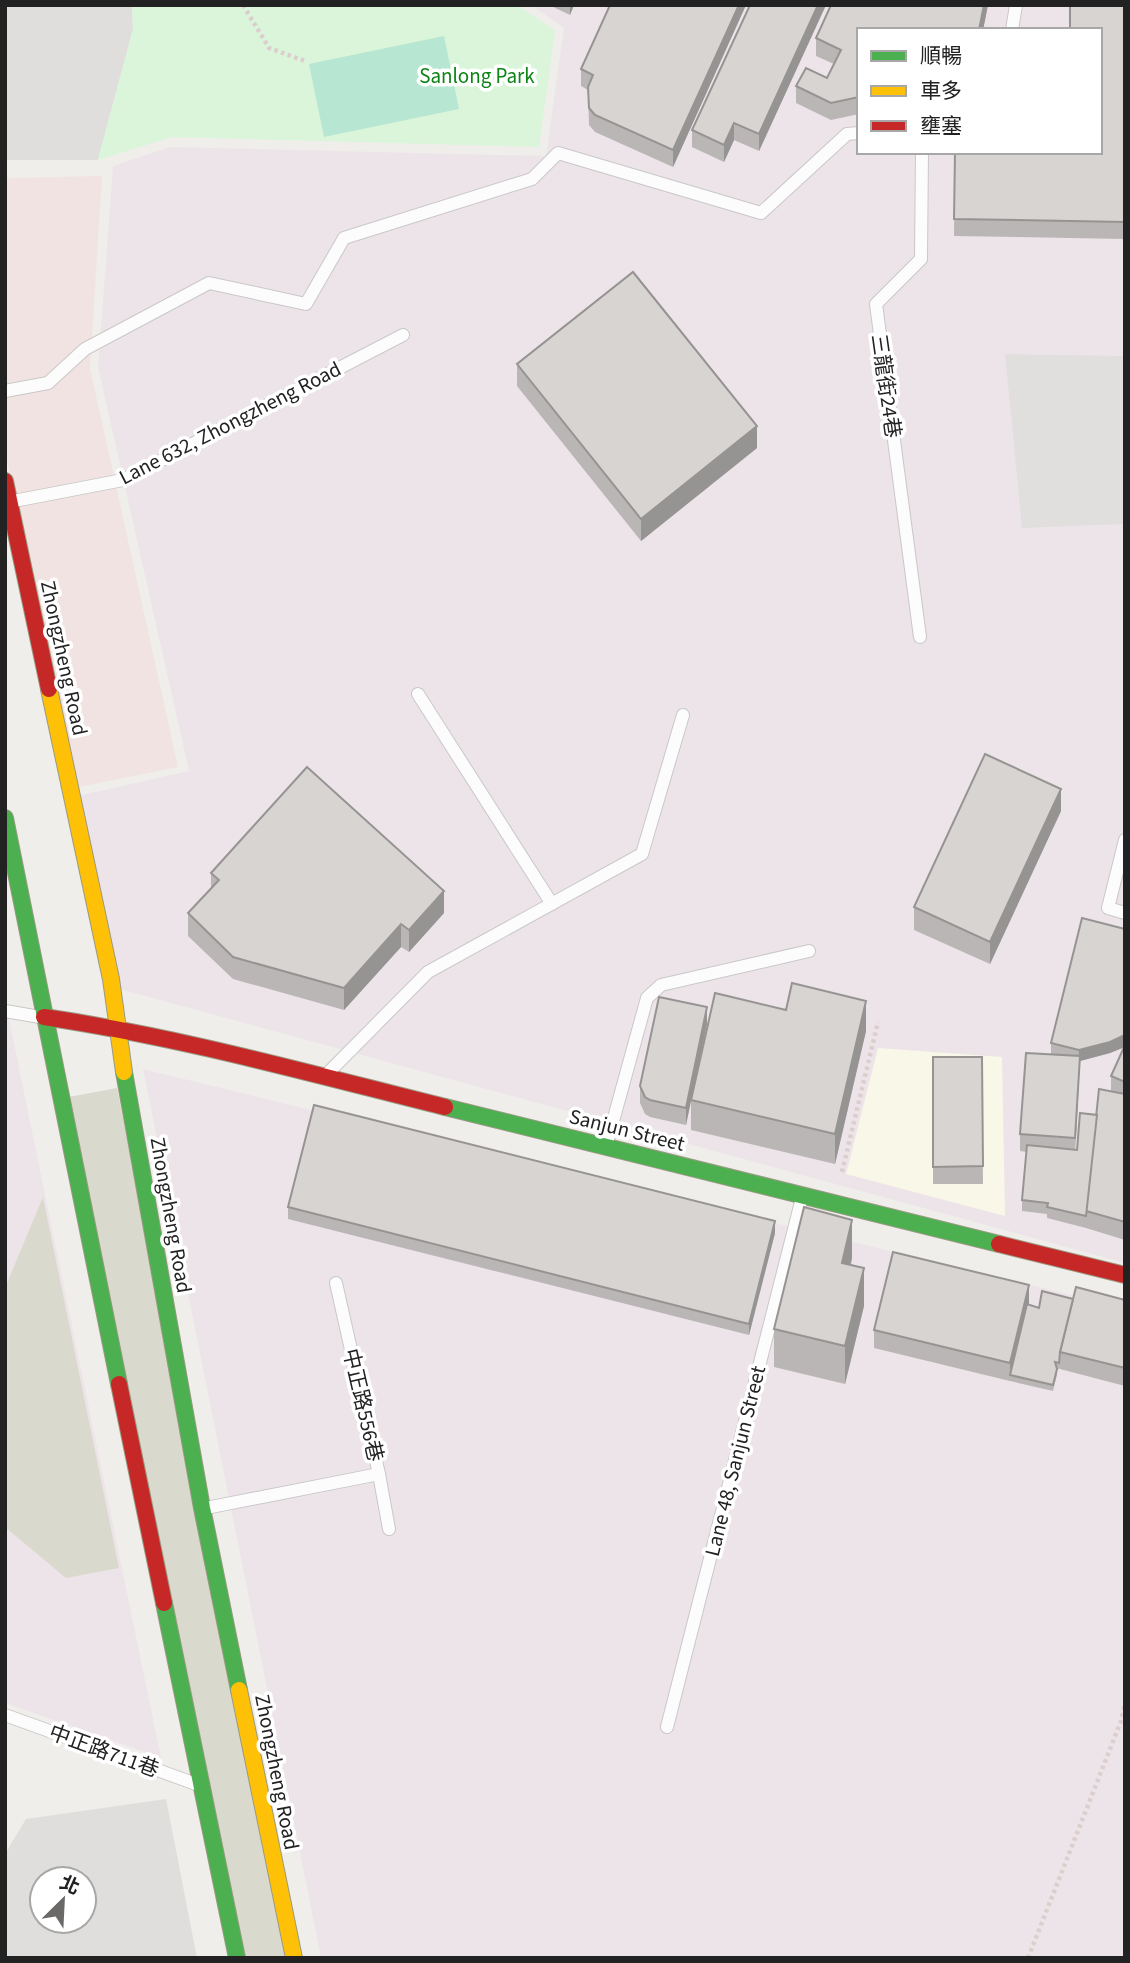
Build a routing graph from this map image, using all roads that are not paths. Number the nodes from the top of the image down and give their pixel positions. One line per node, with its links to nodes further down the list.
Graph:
1 (1016, 5): 2 (lane)
2 (1012, 28)
3 (857, 133): 6 (lane)
4 (922, 154): 9 (lane, 三龍街24巷)
5 (403, 335): 8 (lane, Lane 632, Zhongzheng Road)
6 (5, 391)
7 (5, 481): 8 (main road, Zhongzheng Road)
8 (9, 502): 19 (main road, Zhongzheng Road)
9 (920, 637)
10 (418, 694): 14 (lane)
11 (683, 715): 14 (lane)
12 (5, 818): 18 (main road)
13 (1125, 840): 15 (lane)
14 (552, 904): 20 (lane)
15 (1125, 913)
16 (809, 951): 21 (lane)
17 (5, 1011): 18 (lane)
18 (44, 1017): 19 (main road, Sanjun Street); 30 (main road)
19 (119, 1028): 20 (main road, Sanjun Street); 26 (main road, Zhongzheng Road)
20 (324, 1077): 21 (main road, Sanjun Street)
21 (607, 1147): 22 (main road, Sanjun Street)
22 (803, 1196): 23 (main road, Sanjun Street); 29 (lane, Lane 48, Sanjun Street)
23 (1125, 1275)
24 (336, 1283): 25 (lane, 中正路556巷)
25 (379, 1474): 26 (lane, 中正路556巷); 27 (lane)
26 (202, 1508): 32 (main road, Zhongzheng Road)
27 (389, 1530)
28 (5, 1715): 30 (lane, 中正路711巷)
29 (667, 1727)
30 (202, 1787): 31 (main road)
31 (237, 1958)
32 (293, 1958)

